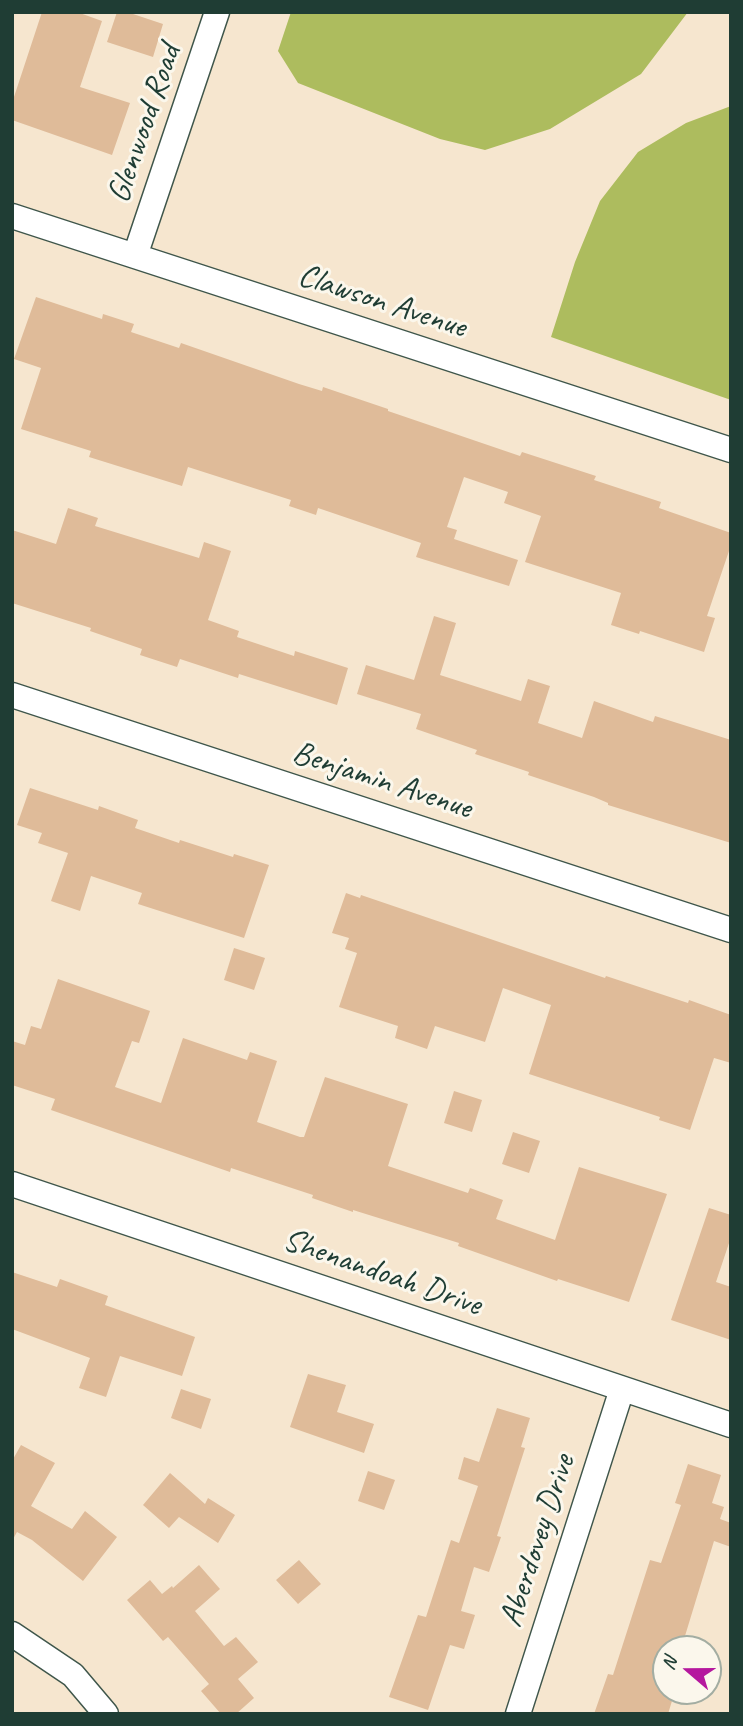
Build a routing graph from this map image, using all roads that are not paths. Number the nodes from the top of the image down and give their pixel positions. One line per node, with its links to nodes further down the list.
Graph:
1 (217, 12): 3 (street, Glenwood Road)
2 (12, 216): 3 (street, Clawson Avenue)
3 (135, 256): 4 (street, Clawson Avenue)
4 (731, 450)
5 (12, 695): 6 (street, Benjamin Avenue)
6 (731, 930)
7 (12, 1184): 8 (street, Shenandoah Drive)
8 (622, 1389): 9 (street, Shenandoah Drive); 12 (street, Aberdovey Drive)
9 (731, 1425)
10 (12, 1634): 11 (street)
11 (106, 1714)
12 (518, 1714)

